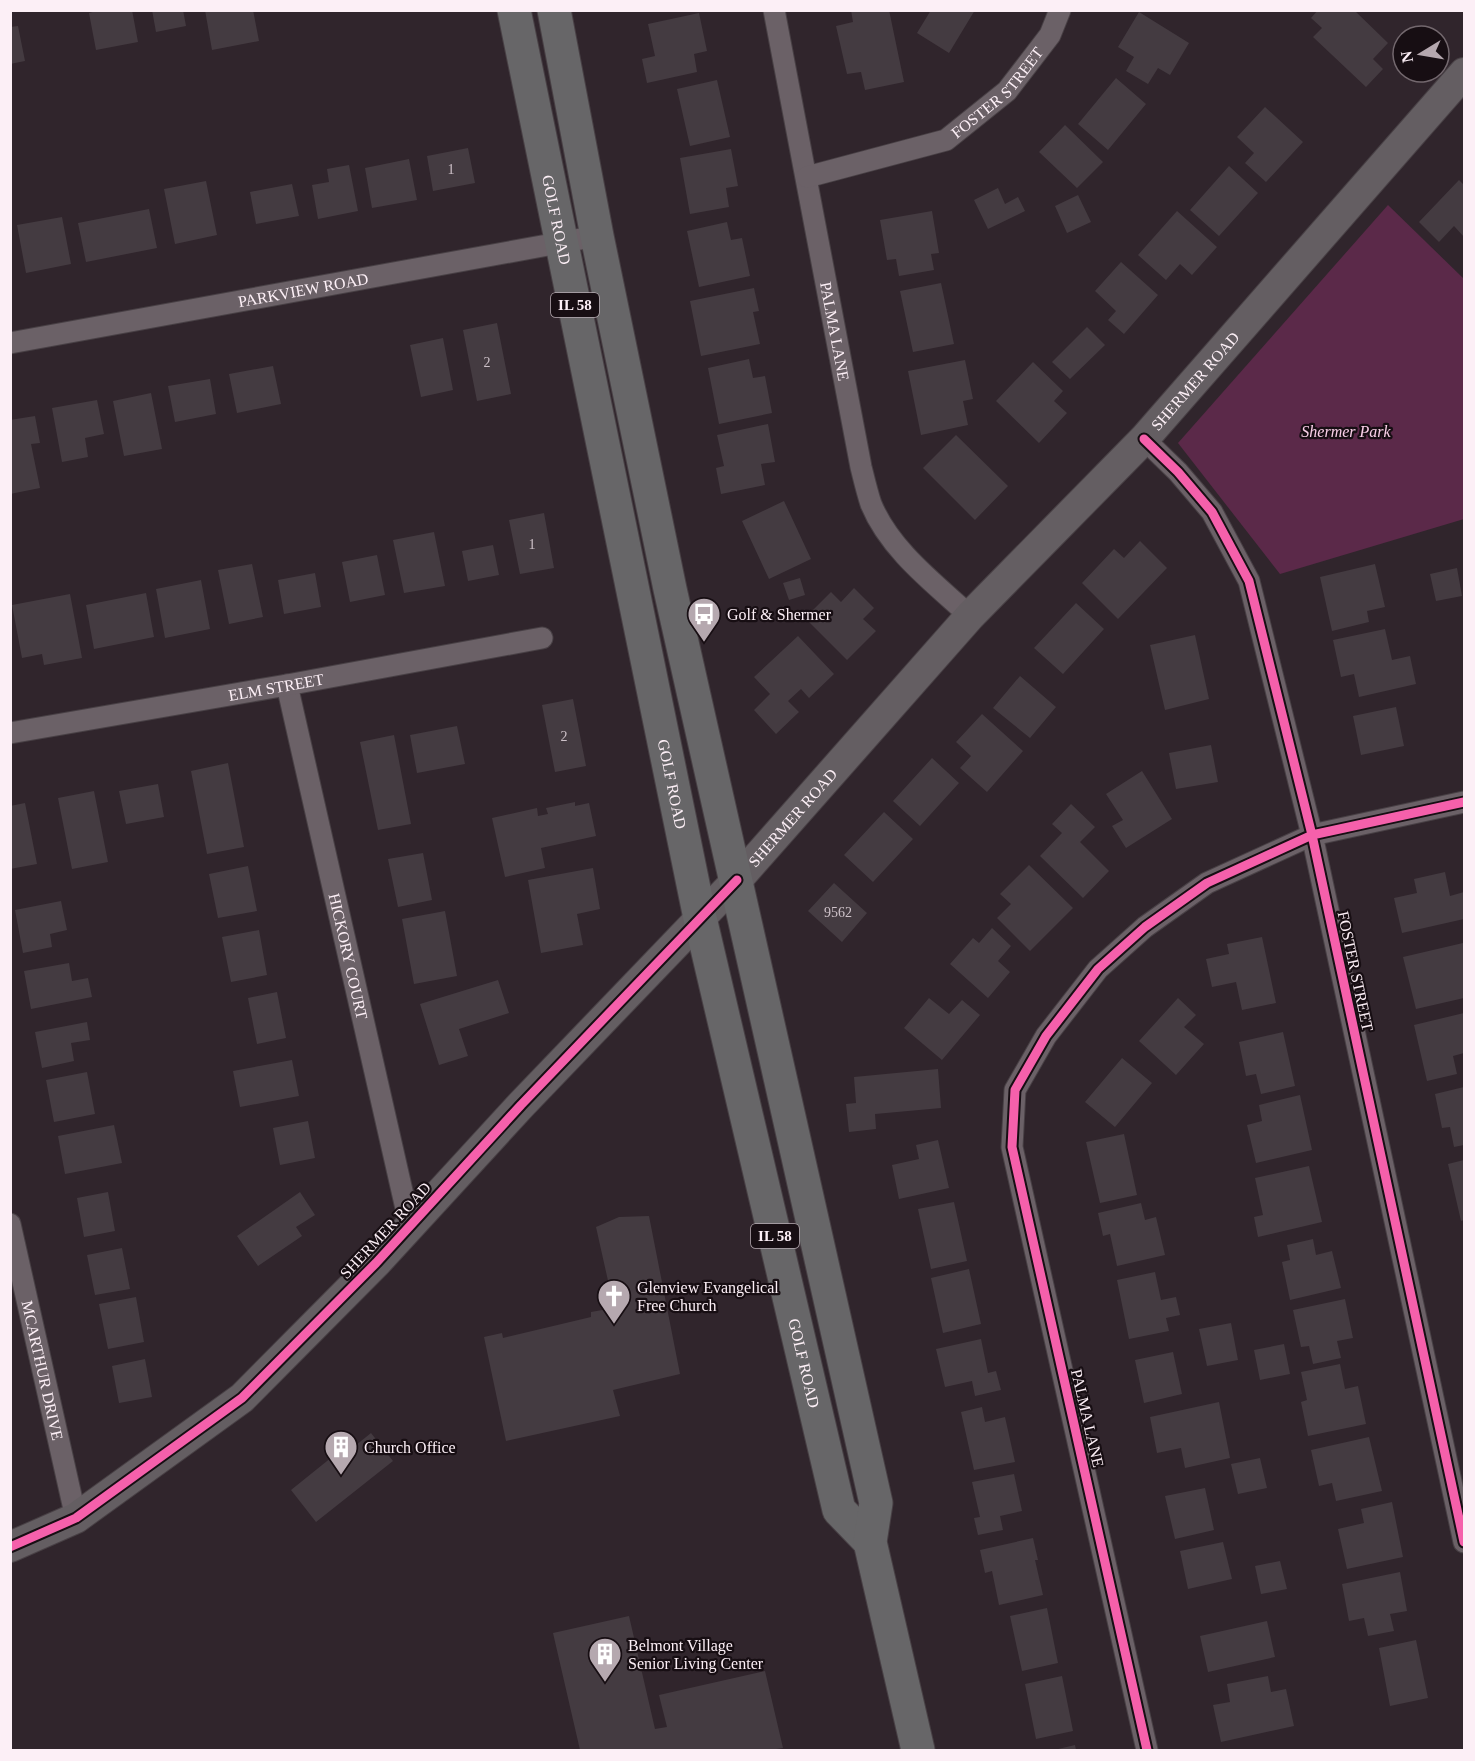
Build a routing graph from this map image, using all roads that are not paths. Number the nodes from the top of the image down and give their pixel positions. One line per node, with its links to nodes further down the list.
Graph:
1 (514, 10): 8 (main road, GOLF ROAD / IL 58)
2 (554, 10): 7 (main road, IL 58)
3 (774, 10): 6 (street, PALMA LANE)
4 (1060, 10): 6 (street, FOSTER STREET)
5 (1464, 74): 10 (main road, SHERMER ROAD)
6 (807, 177): 11 (street, PALMA LANE)
7 (597, 236): 8 (street, PARKVIEW ROAD); 17 (main road, IL 58)
8 (561, 242): 9 (street, PARKVIEW ROAD); 18 (main road, GOLF ROAD / IL 58)
9 (10, 343)
10 (1144, 439): 11 (main road, SHERMER ROAD); 16 (street, FOSTER STREET)
11 (970, 616): 17 (main road, SHERMER ROAD)
12 (542, 638): 13 (street, ELM STREET)
13 (287, 685): 14 (street, ELM STREET); 20 (street, HICKORY COURT)
14 (10, 733)
15 (1464, 802): 16 (street)
16 (1312, 835): 23 (street, FOSTER STREET); 26 (street, PALMA LANE)
17 (737, 880): 18 (main road, SHERMER ROAD); 22 (main road, IL 58)
18 (700, 918): 20 (main road, SHERMER ROAD); 22 (main road, GOLF ROAD / IL 58)
19 (10, 1224): 21 (street, MCARTHUR DRIVE)
20 (410, 1226): 21 (main road, SHERMER ROAD)
21 (76, 1518): 24 (main road, SHERMER ROAD)
22 (870, 1542): 25 (main road, IL 58)
23 (1464, 1542)
24 (10, 1547)
25 (918, 1750)
26 (1147, 1750)

